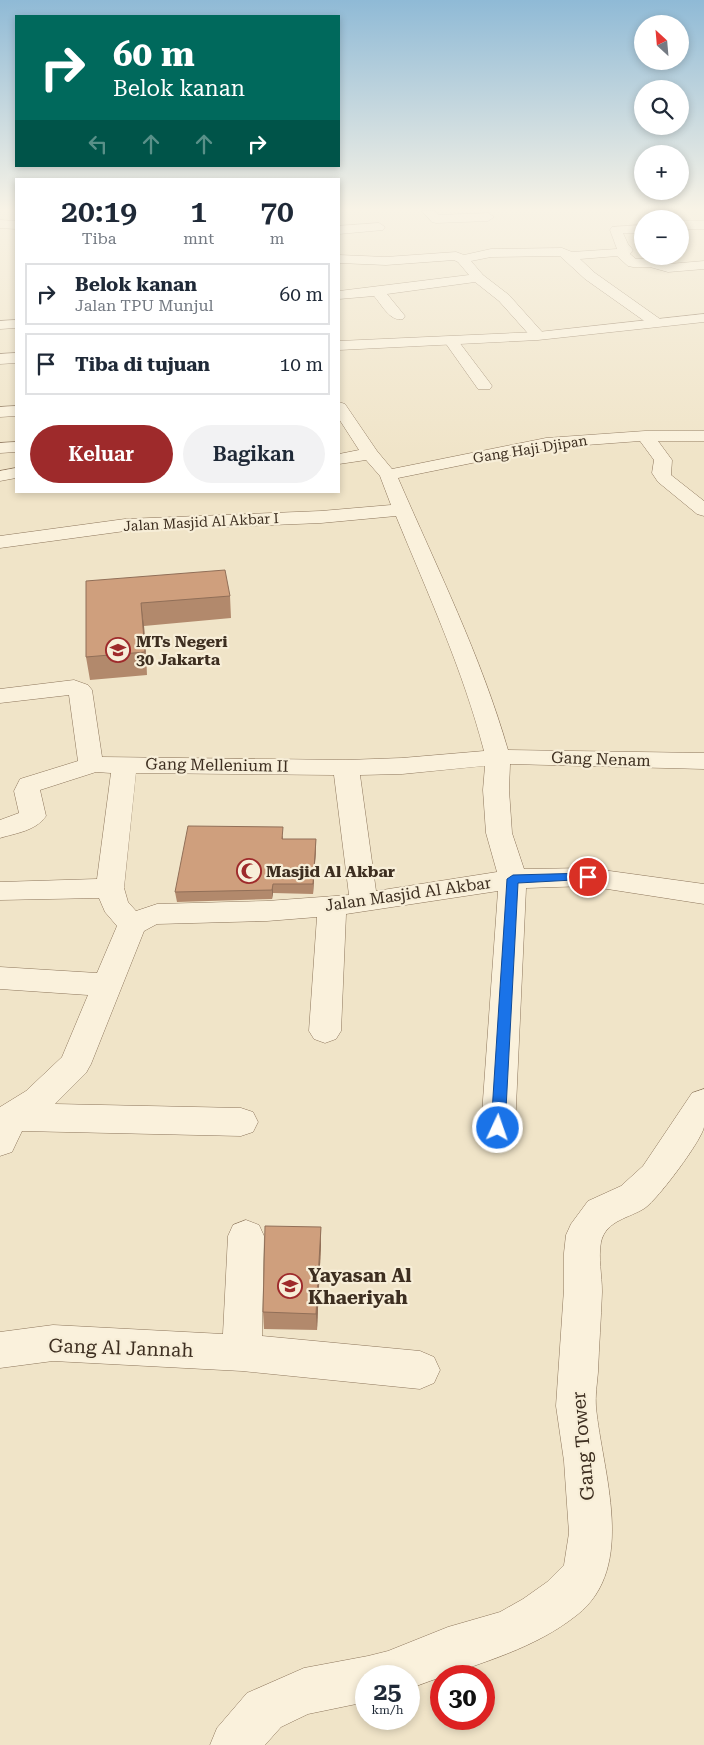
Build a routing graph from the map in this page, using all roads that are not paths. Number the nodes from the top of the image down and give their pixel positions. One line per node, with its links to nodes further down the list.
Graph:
1 (372, 292): 5 (street)
2 (378, 292): 6 (street)
3 (497, 292): 11 (street)
4 (613, 292): 8 (street)
5 (340, 295)
6 (398, 316)
7 (704, 318): 8 (street)
8 (655, 322): 11 (street)
9 (15, 324): 10 (street)
10 (0, 325)
11 (538, 336): 12 (street)
12 (451, 341): 13 (street); 16 (street)
13 (340, 346)
14 (15, 358): 15 (street)
15 (0, 359)
16 (484, 386)
17 (15, 411): 18 (street)
18 (0, 412)
19 (343, 418): 24 (street, Jalan Masjid Al Akbar)
20 (646, 436): 21 (street, Gang Haji Djipan); 27 (street, Gang Haji Djipan); 30 (street)
21 (704, 436)
22 (15, 447): 23 (street)
23 (0, 448)
24 (370, 454): 25 (street); 27 (street, Jalan Masjid Al Akbar)
25 (340, 459)
26 (15, 473): 28 (street)
27 (388, 475): 29 (street, Jalan Masjid Al Akbar)
28 (0, 476)
29 (402, 510): 31 (street, Jalan Masjid Al Akbar I); 33 (street, Jalan Masjid Al Akbar)
30 (704, 510)
31 (0, 542)
32 (0, 696): 35 (street)
33 (498, 757): 34 (street, Gang Nenam); 37 (street, Gang Mellenium II); 39 (street, Jalan Masjid Al Akbar)
34 (704, 761)
35 (95, 764): 36 (street, Gang Mellenium II); 38 (street, Gang Mellenium II)
36 (125, 764): 37 (street, Gang Mellenium II); 40 (street)
37 (346, 768): 43 (street)
38 (0, 829)
39 (513, 879): 42 (street); 43 (street, Jalan Masjid Al Akbar); 52 (street)
40 (110, 888): 41 (street); 45 (street)
41 (0, 891)
42 (704, 894)
43 (364, 903): 44 (street, Jalan Masjid Al Akbar)
44 (332, 905): 45 (street, Jalan Masjid Al Akbar); 48 (street)
45 (132, 926): 47 (street)
46 (0, 978): 47 (street)
47 (108, 985): 51 (street)
48 (325, 1031)
49 (704, 1102): 57 (street, Gang Tower)
50 (241, 1122): 51 (street)
51 (4, 1123)
52 (498, 1128)
53 (246, 1236): 55 (street)
54 (0, 1350): 55 (street, Gang Al Jannah)
55 (242, 1352): 56 (street, Gang Al Jannah)
56 (420, 1370)
57 (410, 1665)
58 (355, 1680): 59 (street)
59 (234, 1745)

